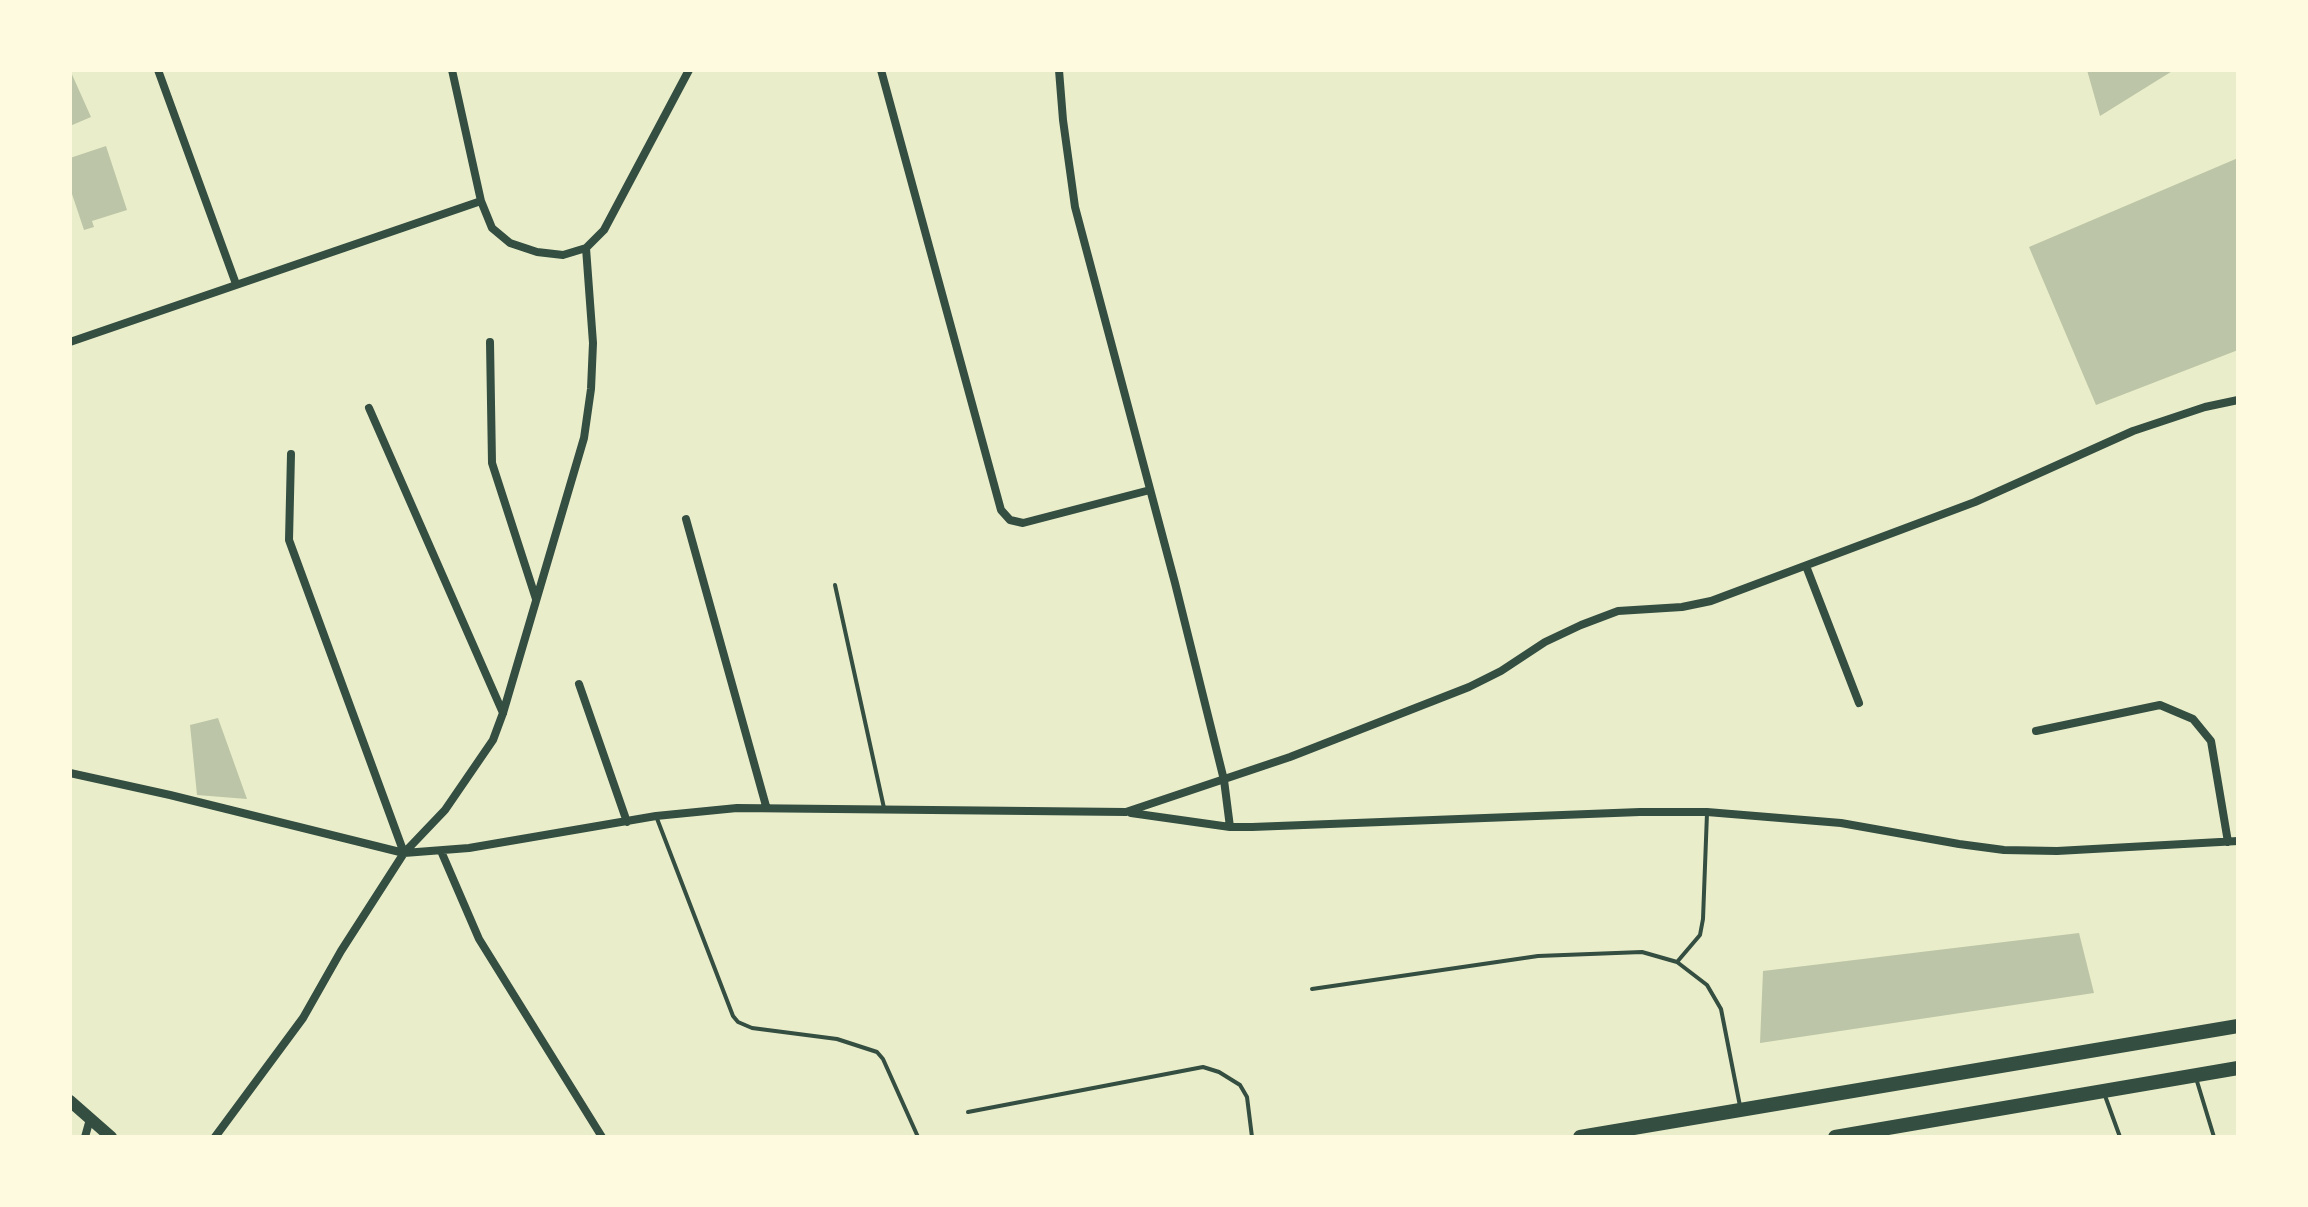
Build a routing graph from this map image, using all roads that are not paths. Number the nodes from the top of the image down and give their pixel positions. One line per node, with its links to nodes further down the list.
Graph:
1 (158, 70): 8 (street)
2 (452, 70): 6 (street)
3 (689, 70): 7 (street)
4 (881, 70): 14 (street)
5 (1059, 70): 14 (street)
6 (481, 201): 7 (street); 8 (street)
7 (586, 248): 18 (street)
8 (236, 284): 9 (street)
9 (70, 342)
10 (490, 342): 18 (street)
11 (2238, 400): 16 (street)
12 (369, 408): 21 (street)
13 (291, 454): 34 (street)
14 (1150, 490): 24 (street)
15 (686, 519): 25 (street)
16 (1806, 566): 20 (street); 24 (street)
17 (835, 585): 26 (lane)
18 (537, 600): 21 (street)
19 (579, 684): 30 (street)
20 (1859, 703)
21 (503, 713): 34 (street)
22 (2036, 731): 32 (street)
23 (70, 773): 34 (street)
24 (1224, 780): 27 (street); 31 (street)
25 (766, 806): 26 (street); 29 (street)
26 (884, 808): 27 (street)
27 (1126, 812): 31 (street)
28 (1707, 812): 31 (street); 32 (street); 35 (lane)
29 (656, 816): 30 (street); 49 (lane)
30 (627, 822): 33 (street)
31 (1230, 827)
32 (2233, 841)
33 (441, 851): 34 (street); 48 (street)
34 (404, 853): 47 (street)
35 (1677, 962): 36 (lane); 42 (lane)
36 (1312, 989)
37 (2238, 1026): 42 (highway)
38 (2238, 1068): 39 (highway)
39 (2195, 1075): 40 (highway); 54 (lane)
40 (2103, 1091): 52 (highway); 53 (lane)
41 (70, 1101): 44 (main road)
42 (1740, 1108): 51 (highway)
43 (968, 1112): 50 (lane)
44 (90, 1119): 45 (street); 46 (main road)
45 (85, 1137)
46 (111, 1137)
47 (215, 1137)
48 (602, 1137)
49 (918, 1137)
50 (1252, 1137)
51 (1580, 1137)
52 (1835, 1137)
53 (2120, 1137)
54 (2214, 1137)

